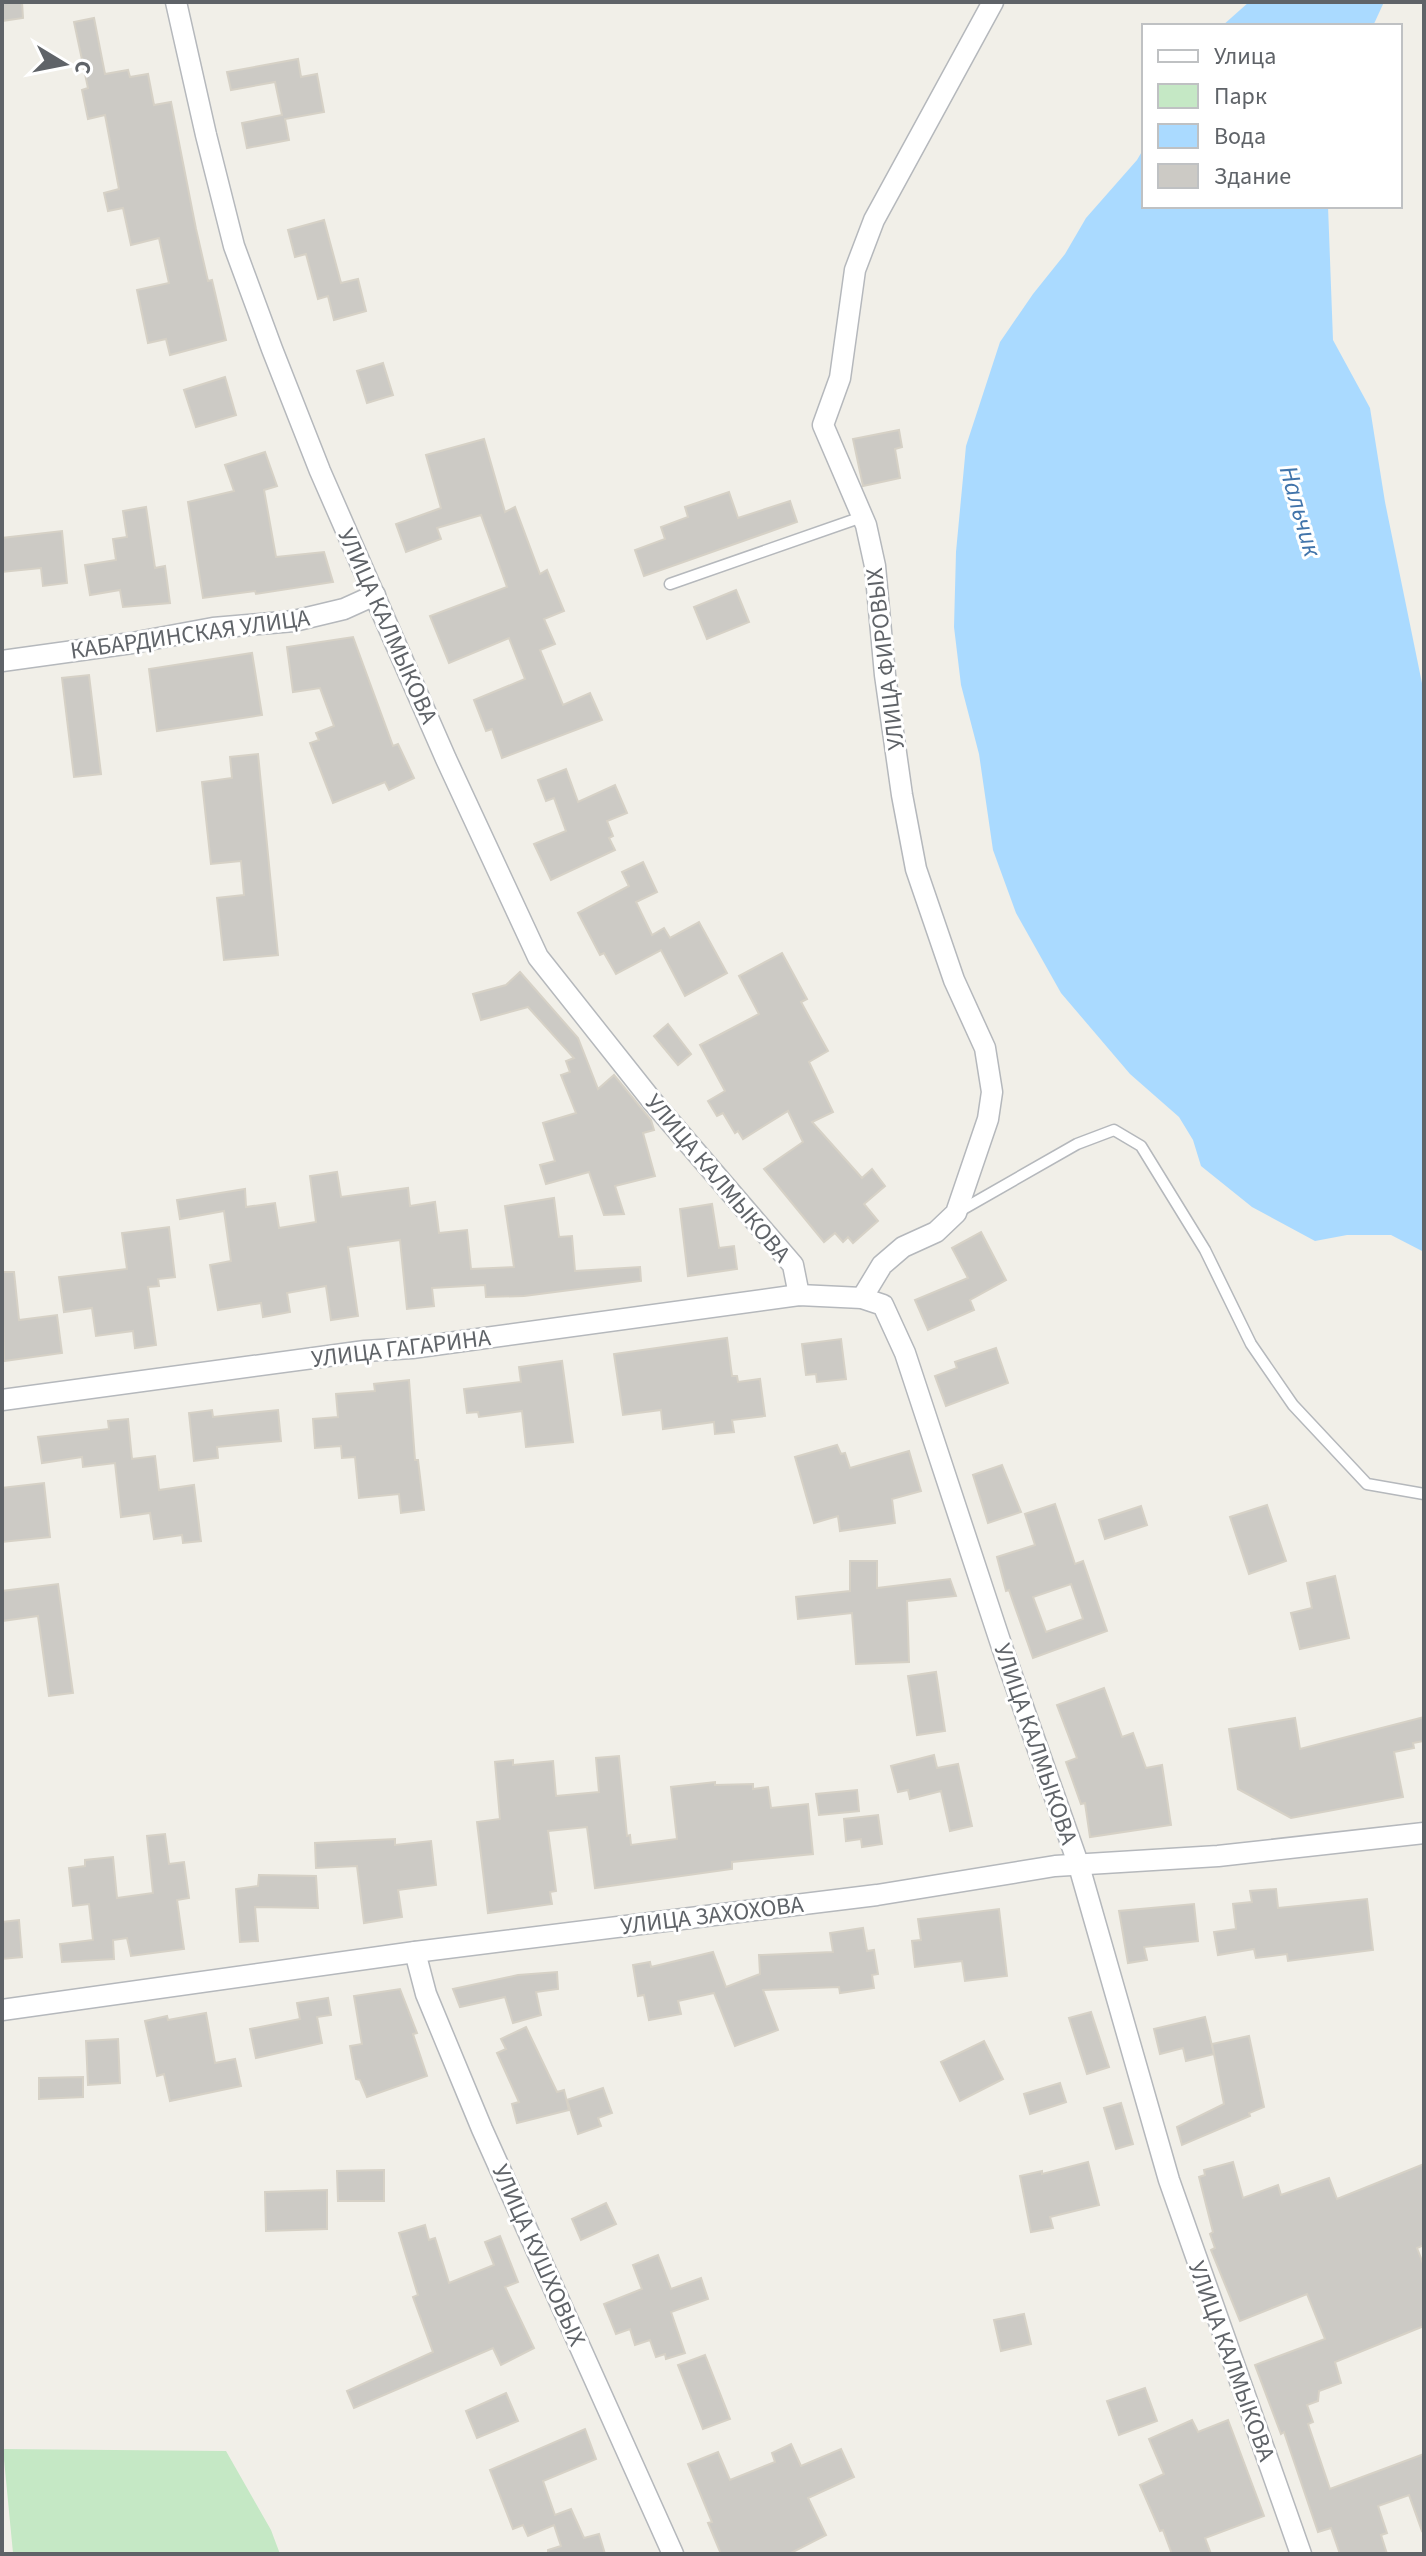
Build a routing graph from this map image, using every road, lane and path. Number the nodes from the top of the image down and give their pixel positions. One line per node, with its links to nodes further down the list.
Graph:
1 (176, 2): 5 (street, УЛИЦА КАЛМЫКОВА)
2 (993, 2): 3 (street, УЛИЦА ФИРОВЫХ)
3 (862, 517): 4 (lane); 7 (street, УЛИЦА ФИРОВЫХ)
4 (670, 584)
5 (375, 595): 6 (street, КАБАРДИНСКАЯ УЛИЦА); 8 (street, УЛИЦА КАЛМЫКОВА)
6 (2, 661)
7 (956, 1213): 9 (street); 11 (lane)
8 (799, 1295): 9 (street); 10 (street, УЛИЦА ГАГАРИНА)
9 (862, 1298): 13 (street, УЛИЦА КАЛМЫКОВА)
10 (2, 1400)
11 (1424, 1494)
12 (1424, 1833): 13 (street, УЛИЦА ЗАХОХОВА)
13 (1079, 1866): 14 (street, УЛИЦА ЗАХОХОВА); 17 (street, УЛИЦА КАЛМЫКОВА)
14 (415, 1952): 15 (street, УЛИЦА ЗАХОХОВА); 16 (street, УЛИЦА КУШХОВЫХ)
15 (2, 2010)
16 (673, 2554)
17 (1301, 2554)

